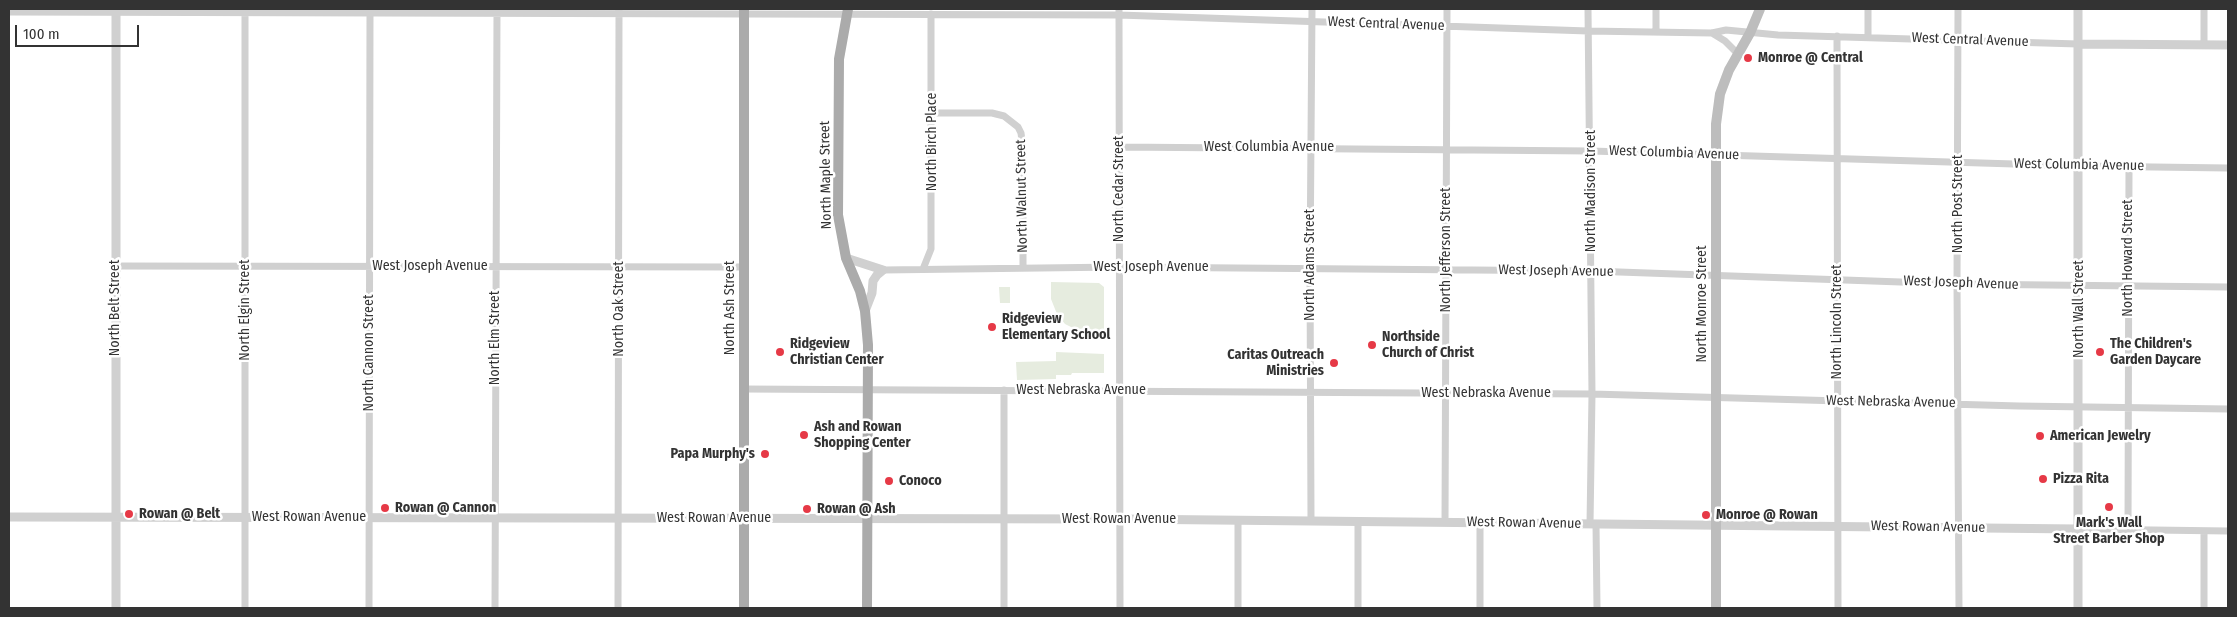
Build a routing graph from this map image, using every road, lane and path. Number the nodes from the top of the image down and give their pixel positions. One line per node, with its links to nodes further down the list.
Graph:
1 (1312, 9): 20 (street, North Adams Street)
2 (1447, 9): 21 (street, North Jefferson Street)
3 (1588, 9): 22 (street, North Madison Street)
4 (1656, 9): 23 (street)
5 (1760, 9): 25 (main road, North Monroe Street)
6 (1868, 9): 27 (street)
7 (1958, 9): 28 (street, North Post Street)
8 (2078, 9): 29 (street, North Wall Street)
9 (2204, 9): 30 (street)
10 (116, 10): 11 (street, West Central Avenue); 16 (street, West Central Avenue); 46 (street, North Belt Street)
11 (245, 10): 12 (street, West Central Avenue); 45 (street, North Elgin Street)
12 (370, 11): 13 (street, West Central Avenue); 47 (street, North Cannon Street)
13 (497, 11): 14 (street, West Central Avenue); 48 (street, North Elm Street)
14 (619, 11): 15 (street, West Central Avenue); 52 (street, North Oak Street)
15 (744, 11): 17 (street, West Central Avenue); 49 (main road, North Ash Street)
16 (9, 12)
17 (847, 12): 19 (street, West Central Avenue); 44 (main road, North Maple Street)
18 (1119, 12): 19 (street, West Central Avenue); 20 (street, West Central Avenue); 34 (street, North Cedar Street)
19 (931, 14): 33 (street, North Birch Place)
20 (1312, 21): 21 (street, West Central Avenue); 35 (street, North Adams Street)
21 (1447, 26): 22 (street, West Central Avenue); 36 (street, North Jefferson Street)
22 (1588, 31): 23 (street, West Central Avenue); 37 (street, North Madison Street)
23 (1656, 32): 24 (street, West Central Avenue)
24 (1712, 33): 25 (street, West Central Avenue); 32 (street)
25 (1750, 33): 26 (street, West Central Avenue); 32 (main road, North Monroe Street)
26 (1837, 36): 27 (street, West Central Avenue); 39 (street, North Lincoln Street)
27 (1868, 36): 28 (street, West Central Avenue)
28 (1958, 40): 29 (street, West Central Avenue); 40 (street, North Post Street)
29 (2078, 44): 30 (street, West Central Avenue); 41 (street, North Wall Street)
30 (2204, 45): 31 (street, West Central Avenue)
31 (2228, 45)
32 (1738, 54): 38 (main road, North Monroe Street)
33 (932, 113): 50 (street, North Walnut Street); 53 (street, North Birch Place)
34 (1119, 146): 35 (street, West Columbia Avenue); 51 (street, North Cedar Street)
35 (1311, 147): 36 (street, West Columbia Avenue); 54 (street, North Adams Street)
36 (1446, 149): 37 (street, West Columbia Avenue); 56 (street, North Jefferson Street)
37 (1591, 150): 38 (street, West Columbia Avenue); 57 (street, North Madison Street)
38 (1716, 155): 39 (street, West Columbia Avenue); 58 (main road, North Monroe Street)
39 (1838, 158): 40 (street, West Columbia Avenue); 59 (street, North Lincoln Street)
40 (1958, 163): 41 (street, West Columbia Avenue); 60 (street, North Post Street)
41 (2079, 166): 42 (street, West Columbia Avenue); 61 (street, North Wall Street)
42 (2128, 166): 43 (street, West Columbia Avenue); 62 (street, North Howard Street)
43 (2228, 168)
44 (846, 258): 55 (street); 64 (main road, North Maple Street)
45 (245, 265): 46 (street, West Joseph Avenue); 47 (street, West Joseph Avenue); 78 (street, North Elgin Street)
46 (115, 266): 80 (street, North Belt Street)
47 (369, 266): 48 (street, West Joseph Avenue); 81 (street, North Cannon Street)
48 (495, 267): 52 (street, West Joseph Avenue); 82 (street, North Elm Street)
49 (744, 267): 52 (street, West Joseph Avenue); 65 (main road, North Ash Street)
50 (1023, 267): 51 (street, West Joseph Avenue); 53 (street, West Joseph Avenue)
51 (1119, 267): 54 (street, West Joseph Avenue); 68 (street, North Cedar Street)
52 (619, 268): 83 (street, North Oak Street)
53 (923, 268): 55 (street, West Joseph Avenue)
54 (1310, 269): 56 (street, West Joseph Avenue); 69 (street, North Adams Street)
55 (883, 270): 64 (street)
56 (1445, 270): 57 (street, West Joseph Avenue); 70 (street, North Jefferson Street)
57 (1591, 271): 58 (street, West Joseph Avenue); 71 (street, North Madison Street)
58 (1715, 276): 59 (street, West Joseph Avenue); 72 (main road, North Monroe Street)
59 (1837, 280): 60 (street, West Joseph Avenue); 73 (street, North Lincoln Street)
60 (1957, 284): 61 (street, West Joseph Avenue); 74 (street, North Post Street)
61 (2079, 286): 62 (street, West Joseph Avenue); 75 (street, North Wall Street)
62 (2128, 286): 63 (street, West Joseph Avenue); 76 (street, North Howard Street)
63 (2228, 287)
64 (865, 312): 66 (main road, North Maple Street)
65 (744, 389): 66 (street, West Nebraska Avenue); 85 (main road, North Ash Street)
66 (868, 389): 67 (street, West Nebraska Avenue); 84 (main road, North Maple Street)
67 (1004, 390): 68 (street, West Nebraska Avenue); 86 (street)
68 (1120, 390): 69 (street, West Nebraska Avenue); 87 (street, North Cedar Street)
69 (1310, 392): 70 (street, West Nebraska Avenue); 89 (street, North Adams Street)
70 (1446, 393): 71 (street, West Nebraska Avenue); 91 (street, North Jefferson Street)
71 (1592, 394): 72 (street, West Nebraska Avenue); 93 (street, North Madison Street)
72 (1716, 397): 73 (street, West Nebraska Avenue); 94 (main road, North Monroe Street)
73 (1838, 401): 74 (street, West Nebraska Avenue); 95 (street, North Lincoln Street)
74 (1958, 404): 75 (street, West Nebraska Avenue); 96 (street, North Post Street)
75 (2078, 407): 76 (street, West Nebraska Avenue); 97 (street, North Wall Street)
76 (2128, 408): 77 (street, West Nebraska Avenue); 98 (street, North Howard Street)
77 (2228, 409)
78 (244, 516): 80 (street, West Rowan Avenue); 81 (street, West Rowan Avenue); 102 (street, North Elgin Street)
79 (9, 517): 80 (street, West Rowan Avenue)
80 (116, 517): 101 (street, North Belt Street)
81 (368, 517): 82 (street, West Rowan Avenue); 103 (street, North Cannon Street)
82 (495, 518): 83 (street, West Rowan Avenue); 104 (street, North Elm Street)
83 (618, 518): 85 (street, West Rowan Avenue); 105 (street, North Oak Street)
84 (867, 518): 85 (street, West Rowan Avenue); 86 (street, West Rowan Avenue); 107 (main road, North Maple Street)
85 (744, 519): 106 (main road, North Ash Street)
86 (1004, 519): 87 (street, West Rowan Avenue); 108 (street)
87 (1120, 519): 88 (street, West Rowan Avenue); 109 (street, North Cedar Street)
88 (1238, 520): 89 (street, West Rowan Avenue); 110 (street)
89 (1310, 521): 90 (street, West Rowan Avenue)
90 (1358, 521): 91 (street, West Rowan Avenue); 111 (street)
91 (1444, 522): 92 (street, West Rowan Avenue)
92 (1480, 522): 93 (street, West Rowan Avenue); 112 (street)
93 (1593, 524): 94 (street, West Rowan Avenue); 113 (street, North Madison Street)
94 (1716, 525): 95 (street, West Rowan Avenue); 114 (main road, North Monroe Street)
95 (1838, 526): 96 (street, West Rowan Avenue); 115 (street, North Lincoln Street)
96 (1958, 528): 97 (street, West Rowan Avenue); 116 (street, North Post Street)
97 (2078, 529): 98 (street, West Rowan Avenue); 117 (street, North Wall Street)
98 (2128, 530): 99 (street, West Rowan Avenue)
99 (2204, 531): 100 (street, West Rowan Avenue); 118 (street)
100 (2228, 531)
101 (116, 608)
102 (244, 608)
103 (369, 608)
104 (495, 608)
105 (618, 608)
106 (744, 608)
107 (867, 608)
108 (1004, 608)
109 (1120, 608)
110 (1238, 608)
111 (1358, 608)
112 (1480, 608)
113 (1597, 608)
114 (1716, 608)
115 (1838, 608)
116 (1959, 608)
117 (2078, 608)
118 (2204, 608)

